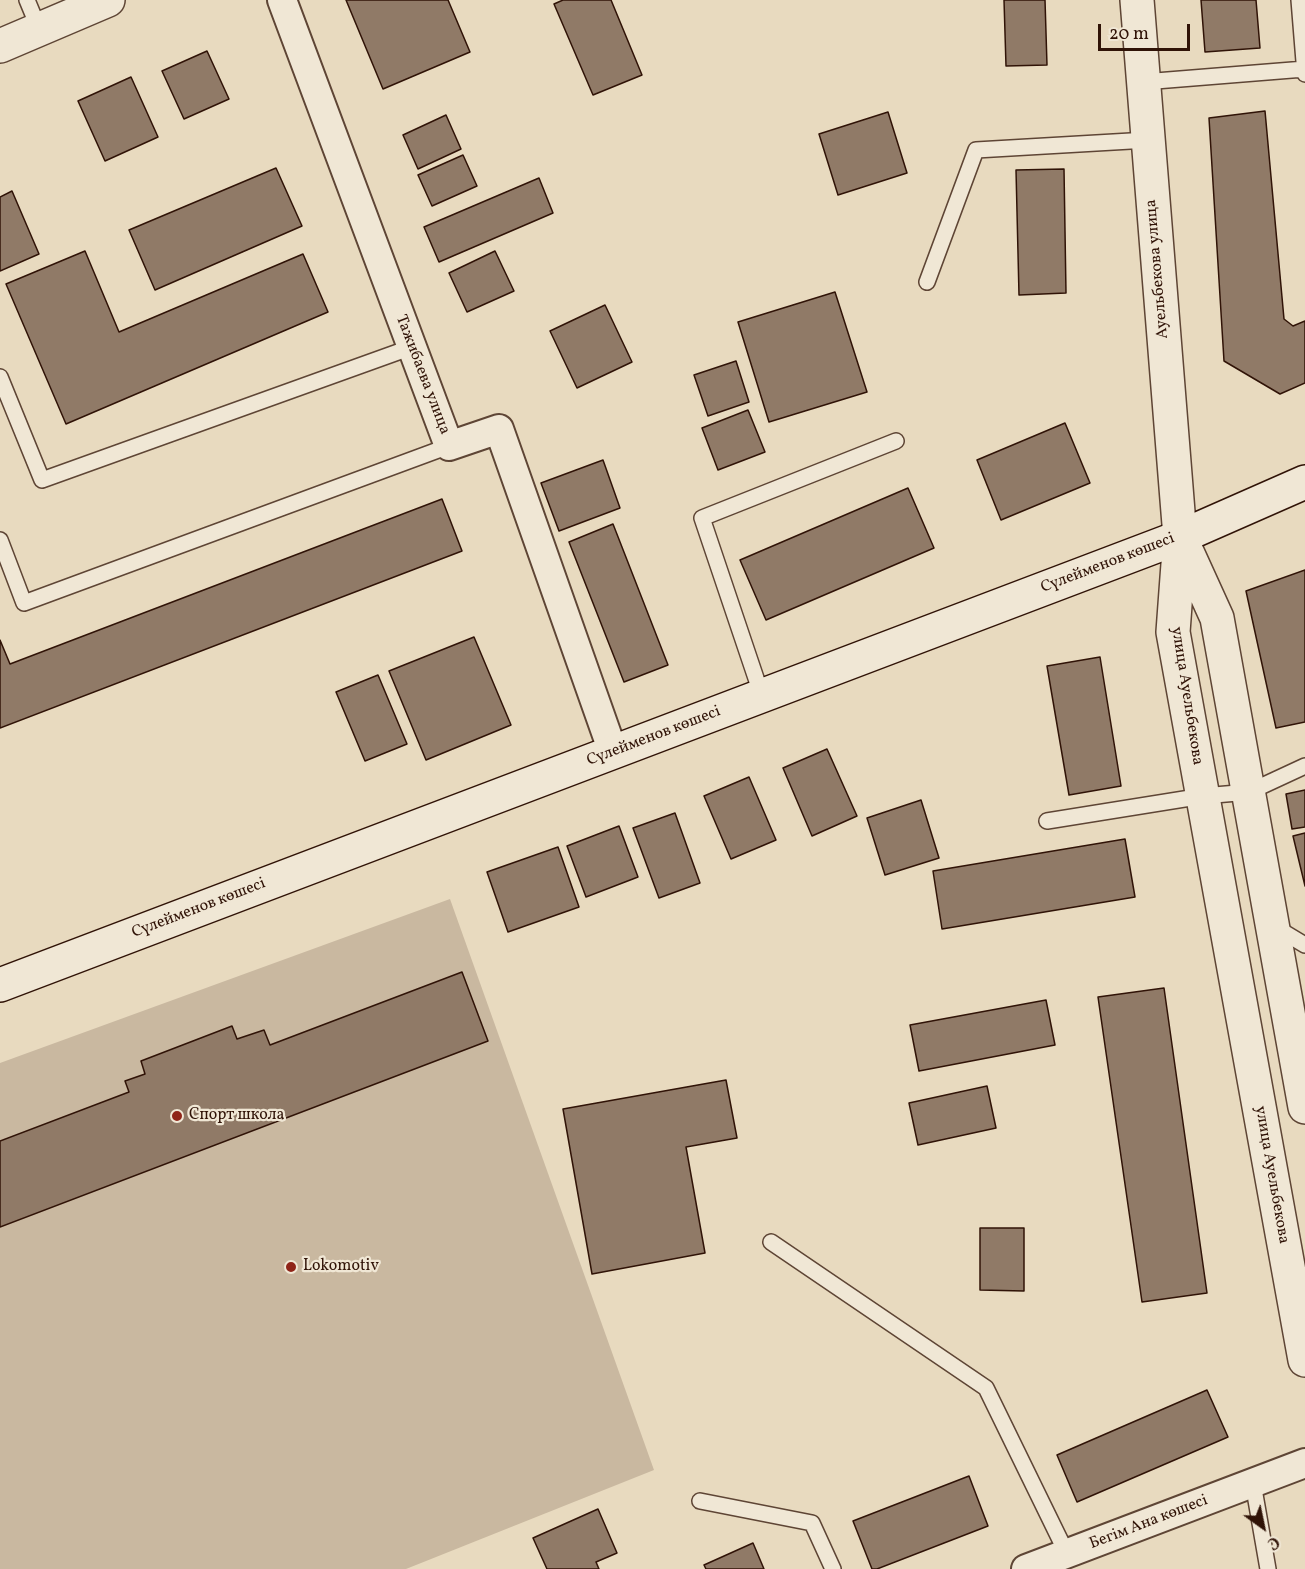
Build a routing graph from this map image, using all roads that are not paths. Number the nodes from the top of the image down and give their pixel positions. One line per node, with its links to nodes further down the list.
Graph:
1 (108, 0): 5 (street)
2 (282, 0): 12 (street, Тажибаева улица)
3 (1137, 0): 9 (street, Ауельбекова улица)
4 (1299, 0): 7 (lane)
5 (33, 14): 6 (street)
6 (0, 46)
7 (1305, 69): 8 (lane); 9 (lane)
8 (1305, 74)
9 (1143, 82): 10 (street, Ауельбекова улица)
10 (1148, 140): 11 (lane); 17 (street, Ауельбекова улица)
11 (927, 282)
12 (411, 347): 13 (lane); 15 (street, Тажибаева улица)
13 (0, 377)
14 (896, 441): 19 (lane)
15 (449, 446): 18 (lane); 20 (street, Тажибаева улица)
16 (1305, 482): 17 (street, Сүлейменов көшесі)
17 (1180, 537): 19 (street, Сүлейменов көшесі); 22 (street); 23 (street, улица Ауельбекова)
18 (0, 540)
19 (762, 696): 20 (street, Сүлейменов көшесі)
20 (613, 752): 27 (street, Сүлейменов көшесі)
21 (1305, 766): 22 (lane)
22 (1249, 792): 23 (lane); 25 (street)
23 (1203, 796): 24 (lane); 30 (street, улица Ауельбекова)
24 (1047, 821)
25 (1272, 925): 26 (lane); 28 (street)
26 (1305, 945)
27 (0, 985)
28 (1305, 1107)
29 (771, 1242): 34 (lane)
30 (1305, 1360)
31 (1305, 1463): 32 (street, Бегім Ана көшесі)
32 (1253, 1483): 34 (street, Бегім Ана көшесі); 37 (lane)
33 (700, 1500): 35 (lane)
34 (1067, 1554): 36 (street, Бегім Ана көшесі)
35 (833, 1569)
36 (1026, 1569)
37 (1268, 1569)

